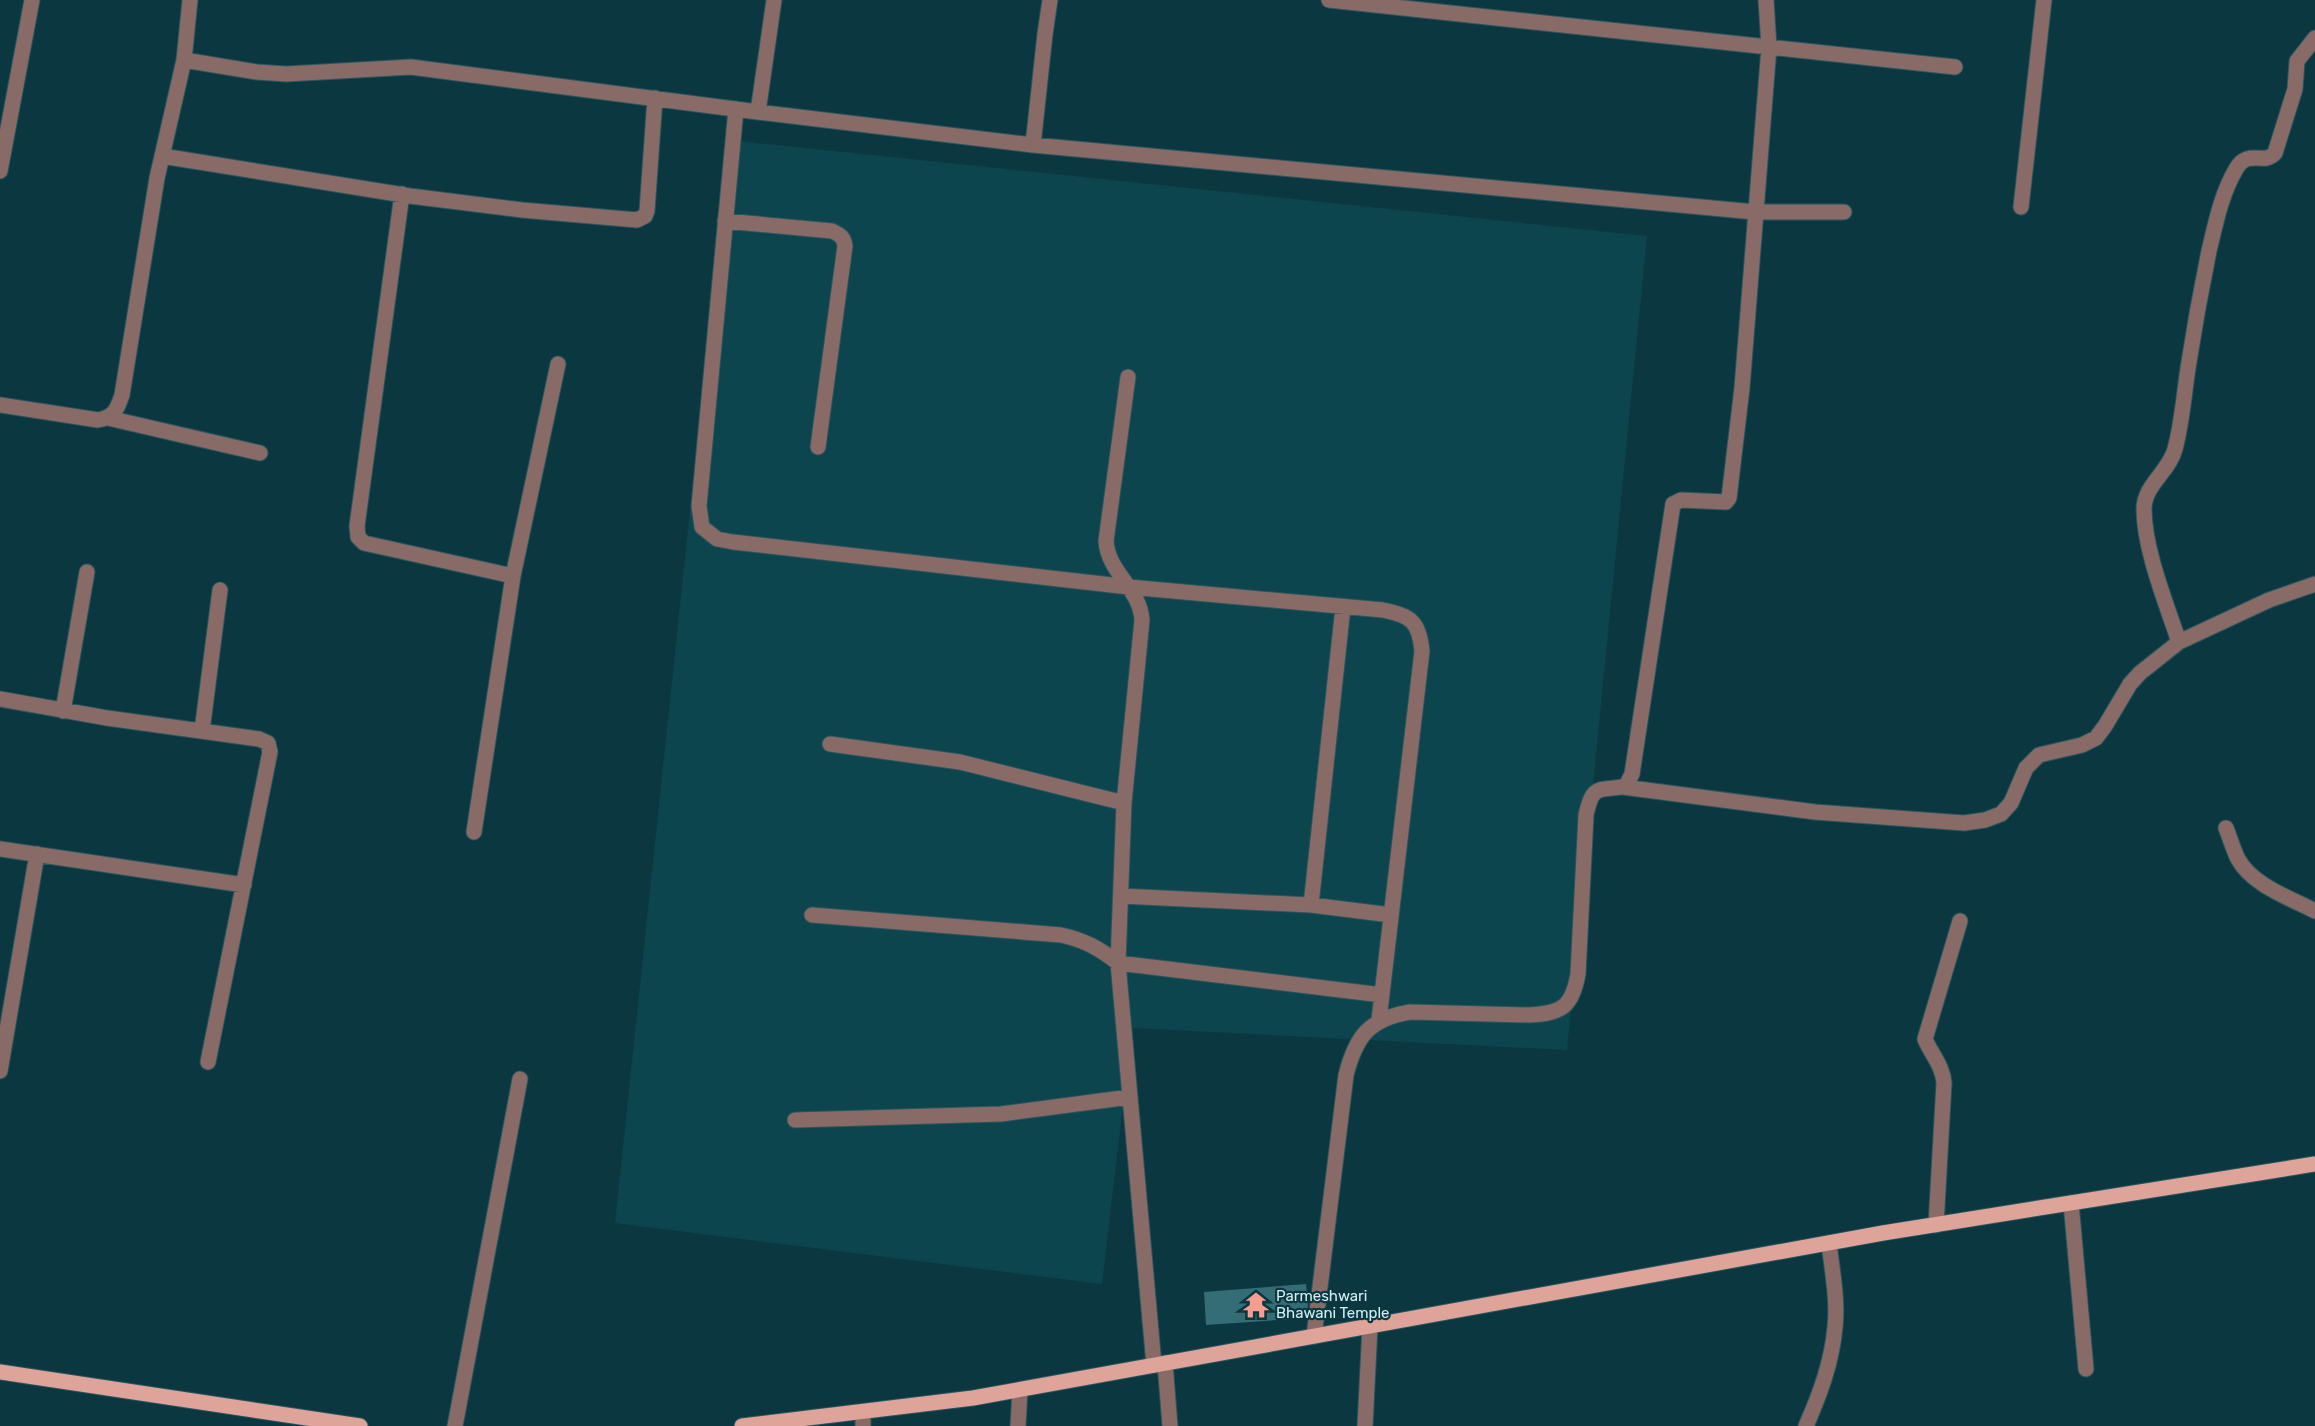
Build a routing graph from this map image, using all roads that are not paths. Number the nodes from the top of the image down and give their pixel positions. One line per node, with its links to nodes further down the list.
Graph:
1 (32, 0): 17 (street)
2 (190, 0): 10 (street)
3 (774, 0): 14 (street)
4 (1050, 0): 15 (street)
5 (1329, 0): 9 (street)
6 (1766, 0): 9 (street)
7 (2044, 0): 19 (street)
8 (2315, 38): 35 (street)
9 (1769, 47): 11 (street); 20 (street)
10 (184, 60): 12 (street); 16 (street)
11 (1955, 67)
12 (655, 98): 13 (street); 18 (street)
13 (736, 110): 14 (street); 22 (street)
14 (758, 112): 15 (street)
15 (1033, 145): 20 (street)
16 (162, 156): 18 (street); 26 (street)
17 (0, 171)
18 (402, 194): 30 (street)
19 (2021, 207)
20 (1755, 212): 21 (street); 40 (street)
21 (1845, 212)
22 (725, 221): 27 (street); 32 (street)
23 (558, 364): 30 (street)
24 (1128, 377): 32 (street)
25 (0, 405): 26 (street)
26 (108, 418): 28 (street)
27 (818, 447)
28 (260, 453)
29 (87, 572): 37 (street)
30 (513, 576): 43 (street)
31 (2315, 584): 35 (street)
32 (1129, 587): 34 (street); 41 (street)
33 (220, 590): 38 (street)
34 (1343, 607): 48 (street); 51 (street)
35 (2179, 642): 40 (street)
36 (0, 699): 37 (street)
37 (63, 711): 38 (street)
38 (202, 732): 46 (street)
39 (830, 744): 41 (street)
40 (1623, 787): 55 (street)
41 (1124, 803): 47 (street)
42 (2226, 828): 49 (street)
43 (474, 832)
44 (0, 849): 45 (street)
45 (37, 855): 46 (street); 57 (street)
46 (244, 885): 56 (street)
47 (1121, 896): 48 (street); 53 (street)
48 (1311, 905): 51 (street)
49 (2315, 911)
50 (812, 915): 53 (street)
51 (1391, 915): 54 (street)
52 (1960, 921): 63 (street)
53 (1118, 963): 54 (street); 59 (street)
54 (1382, 995): 55 (street)
55 (1379, 1020): 66 (street)
56 (208, 1062)
57 (0, 1071)
58 (520, 1079): 73 (street)
59 (1130, 1097): 60 (street); 67 (street)
60 (795, 1120)
61 (2315, 1164): 62 (main road)
62 (2071, 1203): 63 (main road); 68 (street)
63 (1936, 1225): 64 (main road)
64 (1829, 1243): 65 (main road); 78 (street)
65 (1370, 1326): 66 (main road); 77 (street)
66 (1314, 1336): 67 (main road)
67 (1159, 1364): 70 (main road); 76 (street)
68 (2086, 1369)
69 (0, 1373): 72 (main road)
70 (1020, 1389): 71 (main road); 75 (street)
71 (863, 1419): 74 (main road)
72 (360, 1426)
73 (455, 1426)
74 (742, 1426)
75 (1018, 1426)
76 (1170, 1426)
77 (1365, 1426)
78 (1806, 1426)

